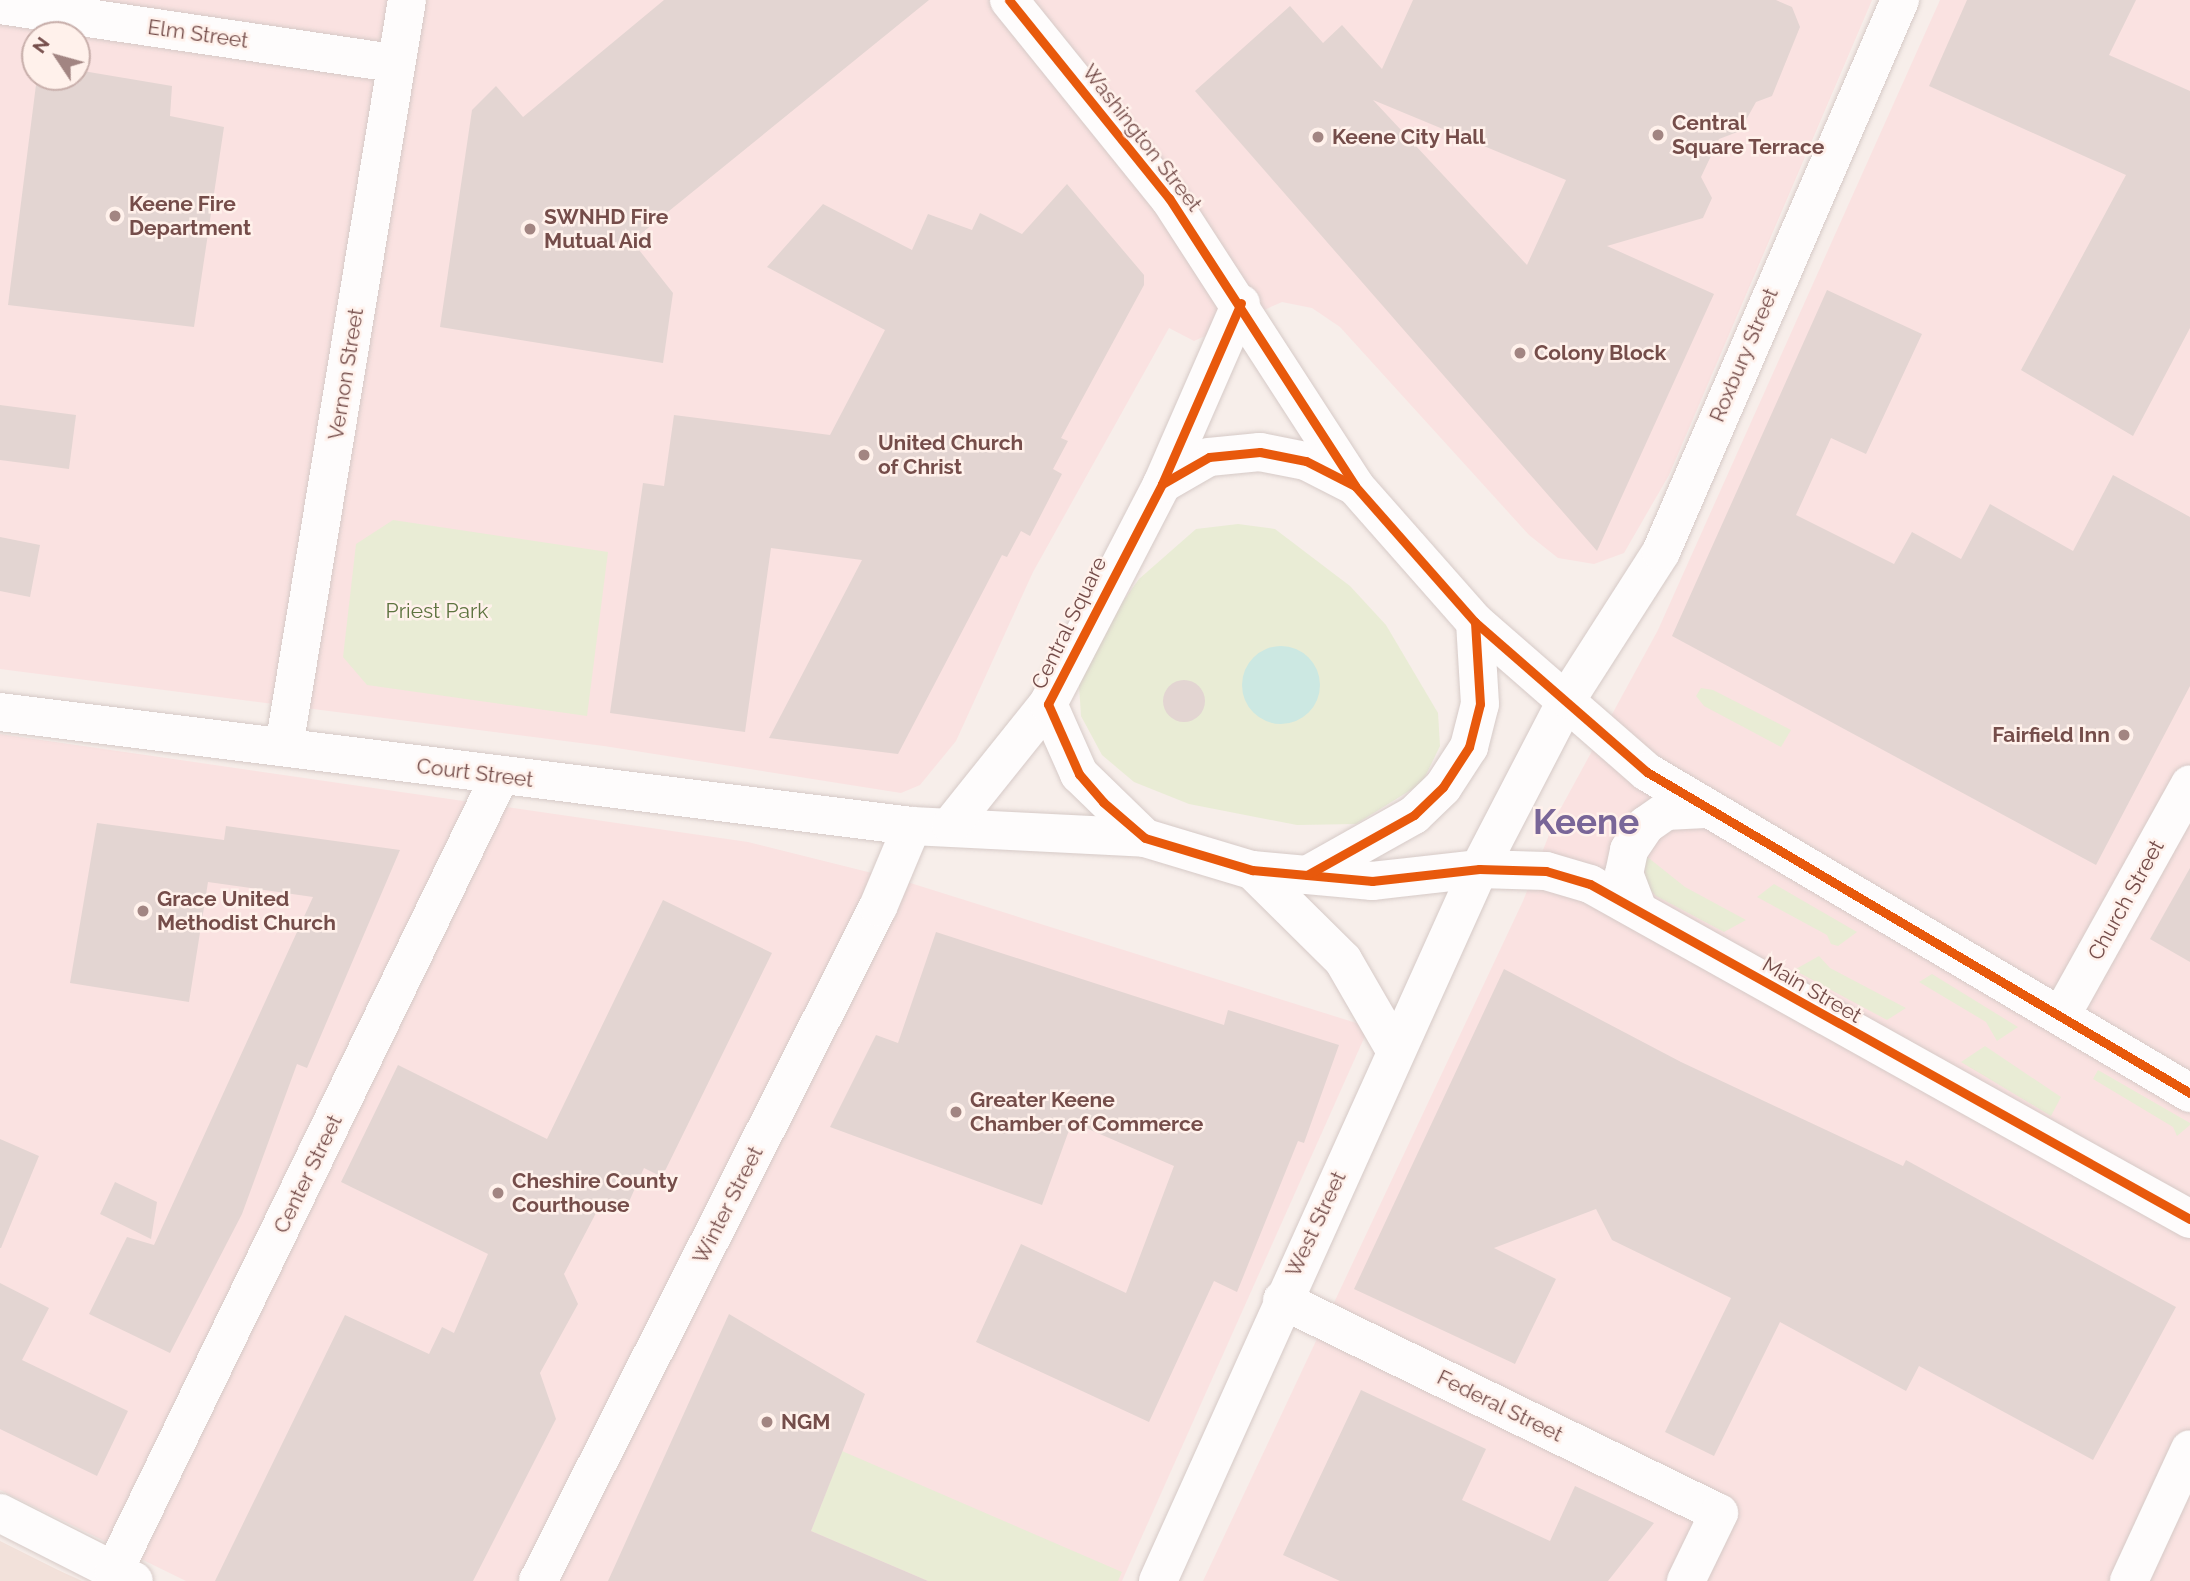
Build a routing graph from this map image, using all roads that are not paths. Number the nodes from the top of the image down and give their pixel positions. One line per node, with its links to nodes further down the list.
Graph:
1 (407, 0): 5 (street, Vernon Street)
2 (1009, 0): 6 (street, Washington Street)
3 (1900, 0): 10 (street, Roxbury Street)
4 (0, 5): 5 (street, Elm Street)
5 (396, 63): 13 (street, Vernon Street)
6 (1241, 303): 7 (street, Central Square); 8 (street)
7 (1162, 484): 8 (street); 11 (street, Central Square)
8 (1355, 486): 9 (street)
9 (1475, 622): 10 (street); 22 (street)
10 (1567, 699): 16 (street); 20 (street)
11 (1048, 704): 17 (street, Central Square); 19 (street, Central Square)
12 (0, 712): 13 (street, Court Street)
13 (284, 747): 14 (street, Court Street)
14 (499, 776): 18 (street, Court Street); 31 (street, Center Street)
15 (2190, 784): 24 (street, Church Street)
16 (1704, 809): 23 (street); 24 (street)
17 (951, 825): 18 (street, Court Street); 19 (street, Central Square)
18 (912, 826): 32 (street, Winter Street)
19 (1145, 838): 21 (street, Central Square)
20 (1479, 869): 22 (street, Central Square); 23 (street, Main Street); 25 (street, West Street)
21 (1252, 870): 22 (street, Central Square); 25 (street, Central Square)
22 (1307, 875)
23 (1638, 910): 27 (street, Main Street)
24 (2061, 1016): 26 (street)
25 (1395, 1050): 28 (street, West Street)
26 (2190, 1093)
27 (2190, 1219)
28 (1282, 1300): 33 (street, West Street); 34 (street, Federal Street)
29 (2190, 1449): 35 (street)
30 (0, 1513): 31 (street)
31 (124, 1576)
32 (538, 1581)
33 (1158, 1581)
34 (1686, 1581)
35 (2129, 1581)

